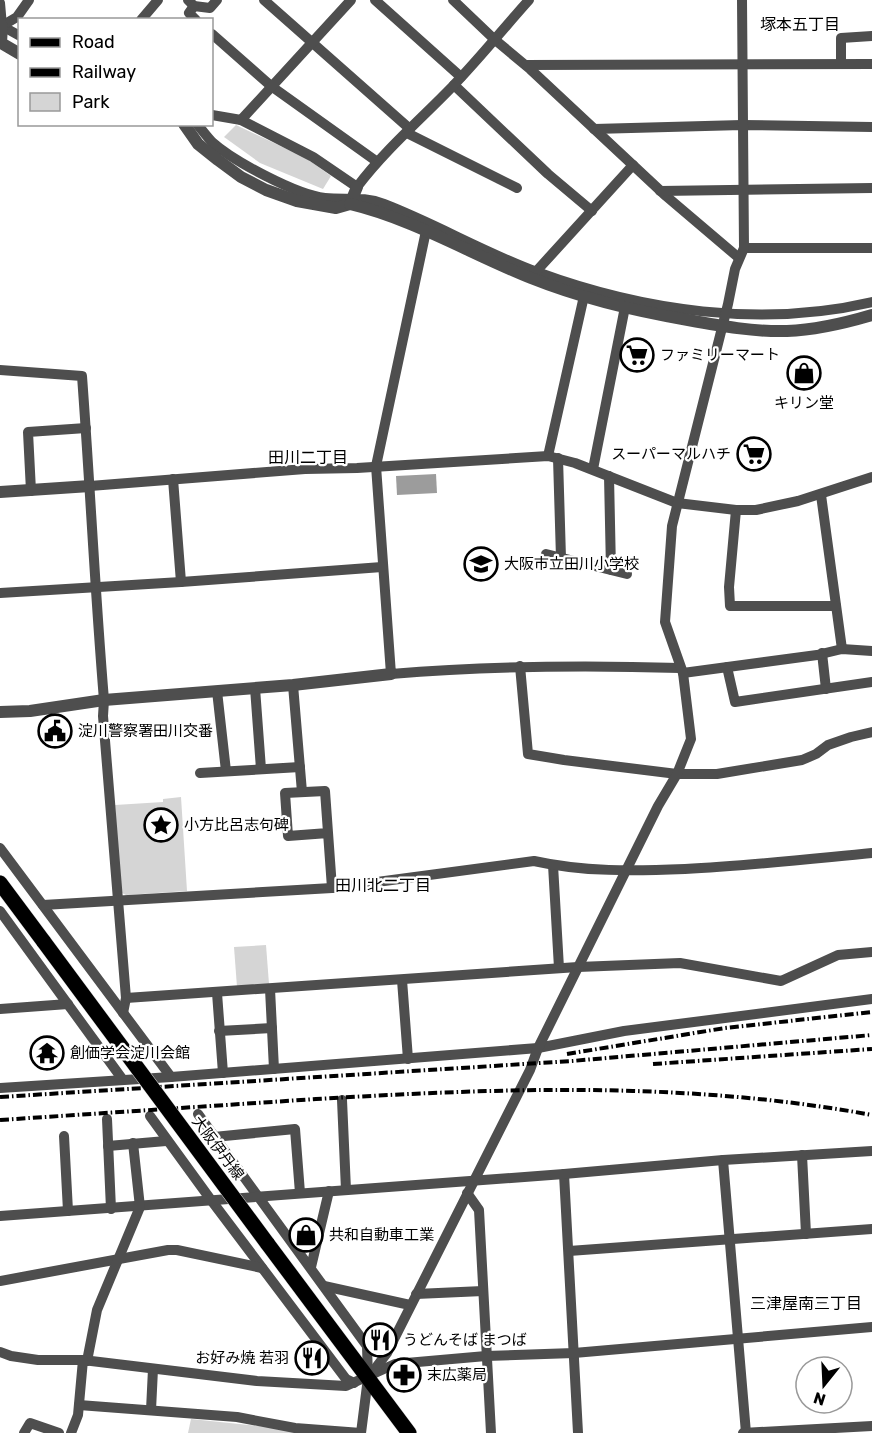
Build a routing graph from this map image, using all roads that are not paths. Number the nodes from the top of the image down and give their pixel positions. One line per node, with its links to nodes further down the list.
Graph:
1 (29, 0): 14 (street)
2 (158, 0): 12 (street)
3 (217, 0): 11 (street)
4 (264, 0): 20 (street)
5 (351, 0): 20 (street)
6 (375, 0): 26 (street)
7 (453, 0): 18 (street)
8 (529, 0): 18 (street)
9 (741, 0): 22 (street)
10 (0, 3): 14 (street)
11 (191, 3): 13 (street)
12 (143, 18)
13 (194, 18)
14 (1, 26): 15 (street); 19 (street)
15 (18, 35)
16 (213, 35): 27 (street)
17 (872, 36): 23 (street)
18 (494, 39): 25 (street); 26 (street)
19 (0, 43): 21 (street)
20 (311, 43): 27 (street); 35 (street)
21 (18, 53)
22 (743, 64): 23 (street); 25 (street); 30 (street)
23 (841, 64): 24 (street)
24 (872, 64)
25 (526, 65): 34 (street)
26 (457, 81): 35 (street); 43 (street)
27 (271, 86): 29 (street); 36 (street)
28 (213, 115): 29 (street)
29 (241, 120): 42 (street)
30 (742, 125): 33 (street); 34 (street); 40 (street)
31 (185, 126): 42 (street)
32 (199, 126): 42 (street)
33 (872, 127)
34 (594, 129): 37 (street)
35 (408, 131): 36 (street); 38 (street)
36 (376, 161): 42 (street)
37 (633, 165): 41 (street); 43 (street)
38 (517, 188)
39 (872, 188): 40 (street)
40 (745, 190): 41 (street); 46 (street)
41 (660, 191): 46 (street)
42 (354, 196): 44 (street); 47 (street)
43 (592, 211): 47 (street)
44 (426, 231): 47 (street); 56 (street)
45 (872, 248): 46 (street)
46 (741, 253): 52 (street)
47 (533, 275): 48 (street); 52 (street)
48 (584, 296): 50 (street); 55 (street)
49 (872, 302): 52 (street)
50 (625, 307): 52 (street); 57 (street)
51 (872, 315): 52 (street)
52 (724, 320): 65 (street)
53 (0, 370): 54 (street)
54 (86, 428): 61 (street); 62 (street)
55 (553, 457): 56 (street); 57 (street); 68 (street)
56 (376, 466): 60 (street); 69 (street)
57 (593, 469): 58 (street)
58 (609, 476): 65 (street); 70 (street)
59 (872, 477): 64 (street)
60 (172, 479): 61 (street); 72 (street)
61 (90, 486): 62 (street); 73 (street)
62 (31, 491): 63 (street)
63 (0, 492)
64 (821, 495): 66 (street); 75 (street)
65 (677, 503): 66 (street); 81 (street)
66 (736, 510): 75 (street)
67 (546, 554): 68 (street)
68 (561, 558): 70 (street)
69 (382, 567): 72 (street); 82 (street)
70 (611, 570): 71 (street)
71 (627, 573)
72 (181, 582): 73 (street)
73 (94, 586): 74 (street); 88 (street)
74 (0, 592)
75 (836, 606): 76 (street)
76 (842, 649): 77 (street); 78 (street)
77 (872, 651)
78 (822, 653): 80 (street); 86 (street)
79 (520, 666): 81 (street); 82 (street); 95 (street)
80 (727, 667): 81 (street); 86 (street)
81 (682, 670): 95 (street)
82 (391, 674): 84 (street)
83 (872, 682): 86 (street)
84 (292, 685): 85 (street); 91 (street)
85 (255, 688): 87 (street); 92 (street)
86 (826, 689)
87 (218, 691): 88 (street); 93 (street)
88 (104, 700): 89 (street); 104 (street)
89 (0, 712)
90 (872, 732): 95 (street)
91 (300, 767): 92 (street); 96 (street)
92 (261, 769): 93 (street)
93 (226, 771): 94 (street)
94 (200, 773)
95 (677, 774): 101 (street)
96 (302, 792): 97 (street); 97 (street)
97 (328, 833): 103 (street)
98 (0, 848): 105 (street)
99 (872, 853): 101 (street)
100 (553, 865): 101 (street); 103 (street); 109 (street)
101 (627, 871): 108 (street)
102 (0, 883): 170 (main road, 大阪伊丹線, bridge)
103 (332, 888): 104 (street)
104 (117, 902): 105 (street); 113 (street)
105 (43, 905): 117 (street)
106 (0, 911): 115 (street)
107 (872, 952): 108 (street)
108 (578, 967): 109 (street); 120 (street)
109 (559, 968): 110 (street)
110 (402, 980): 111 (street); 121 (street)
111 (270, 989): 112 (street); 118 (street)
112 (217, 993): 113 (street); 119 (street)
113 (126, 998): 117 (street)
114 (872, 999): 120 (street)
115 (68, 1004): 116 (street); 125 (street)
116 (0, 1009)
117 (123, 1013): 124 (street)
118 (272, 1028): 119 (street); 122 (street)
119 (219, 1031): 123 (street)
120 (538, 1048): 121 (street); 140 (street)
121 (408, 1059): 122 (street)
122 (274, 1069): 123 (street)
123 (223, 1073): 124 (street)
124 (171, 1077): 125 (street)
125 (123, 1080): 126 (street)
126 (0, 1088)
127 (342, 1100): 141 (street)
128 (198, 1114): 132 (street)
129 (150, 1116): 133 (street)
130 (107, 1119): 135 (street)
131 (64, 1136): 149 (street)
132 (214, 1137): 143 (street); 145 (street)
133 (166, 1141): 134 (street); 146 (street)
134 (133, 1143): 135 (street); 147 (street)
135 (108, 1146): 148 (street)
136 (872, 1151): 137 (street)
137 (802, 1155): 138 (street); 152 (street)
138 (723, 1160): 139 (street); 153 (street)
139 (564, 1174): 140 (street); 154 (street)
140 (474, 1181): 141 (street); 144 (street)
141 (346, 1190): 142 (street)
142 (329, 1191): 143 (street); 156 (street)
143 (300, 1193): 145 (street)
144 (467, 1193): 160 (street); 161 (street)
145 (258, 1196): 146 (street); 156 (street)
146 (211, 1200): 147 (street); 157 (street)
147 (140, 1207): 148 (street); 155 (street)
148 (111, 1209): 149 (street)
149 (68, 1212): 150 (street)
150 (0, 1216)
151 (872, 1228): 152 (street)
152 (806, 1234): 153 (street)
153 (730, 1240): 154 (street); 164 (street)
154 (569, 1251): 166 (street)
155 (118, 1260): 157 (street); 158 (street); 168 (street)
156 (311, 1267): 159 (street)
157 (262, 1268): 170 (street)
158 (0, 1281)
159 (324, 1286): 162 (street); 170 (street)
160 (483, 1291): 161 (street); 167 (street)
161 (416, 1294): 162 (street)
162 (410, 1305): 170 (street)
163 (872, 1327): 164 (street)
164 (739, 1338): 166 (street); 181 (street)
165 (0, 1352): 168 (street)
166 (574, 1353): 167 (street); 180 (street)
167 (486, 1356): 170 (street); 179 (street)
168 (85, 1361): 169 (street); 171 (street)
169 (153, 1369): 170 (street); 172 (street)
170 (361, 1381): 177 (street); 178 (main road, 大阪伊丹線)
171 (79, 1405): 172 (street); 176 (street)
172 (151, 1410): 177 (street)
173 (872, 1426): 181 (street)
174 (24, 1433): 175 (street)
175 (59, 1433)
176 (71, 1433)
177 (361, 1433)
178 (409, 1433)
179 (491, 1433)
180 (578, 1433)
181 (745, 1433)

